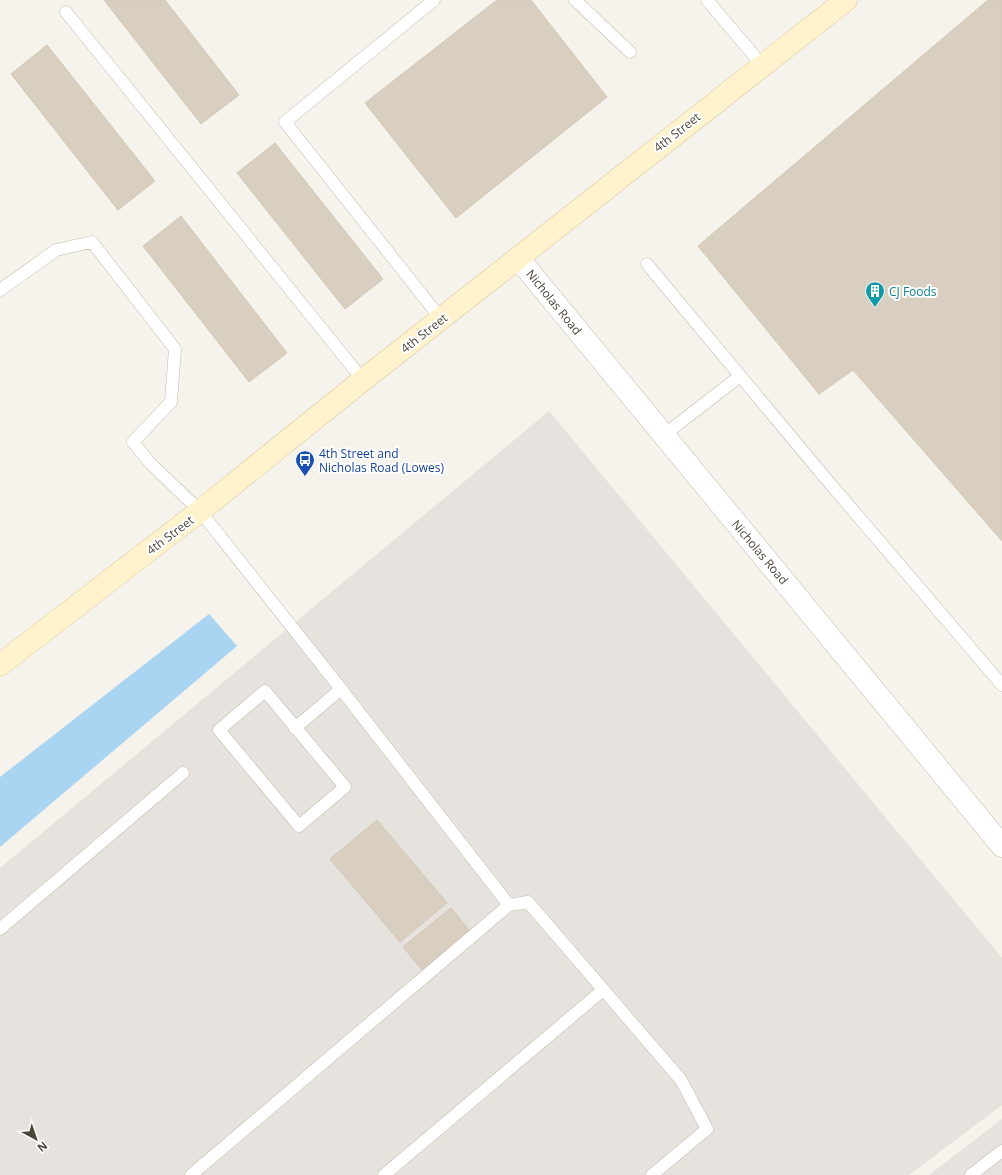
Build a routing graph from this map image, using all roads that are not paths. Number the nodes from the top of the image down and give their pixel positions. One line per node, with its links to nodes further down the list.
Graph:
1 (434, 0): 11 (lane)
2 (576, 0): 6 (lane)
3 (707, 0): 7 (lane)
4 (846, 0): 7 (street, 4th Street)
5 (66, 12): 13 (lane)
6 (630, 52)
7 (762, 65): 8 (street, 4th Street)
8 (518, 258): 11 (street, 4th Street); 14 (street, Nicholas Road)
9 (647, 264): 12 (lane)
10 (0, 290): 15 (lane)
11 (442, 320): 13 (street, 4th Street)
12 (740, 376): 14 (lane); 17 (lane)
13 (363, 380): 15 (street, 4th Street)
14 (664, 436): 21 (street, Nicholas Road)
15 (200, 511): 16 (street, 4th Street); 18 (lane)
16 (0, 665)
17 (1002, 685)
18 (341, 689): 19 (lane); 22 (lane)
19 (295, 728): 19 (lane)
20 (183, 773): 23 (lane)
21 (1002, 846)
22 (509, 905): 24 (lane); 26 (lane)
23 (0, 930)
24 (603, 990): 27 (lane); 28 (lane)
25 (1002, 1151): 29 (lane)
26 (191, 1175)
27 (384, 1175)
28 (652, 1175)
29 (971, 1175)

